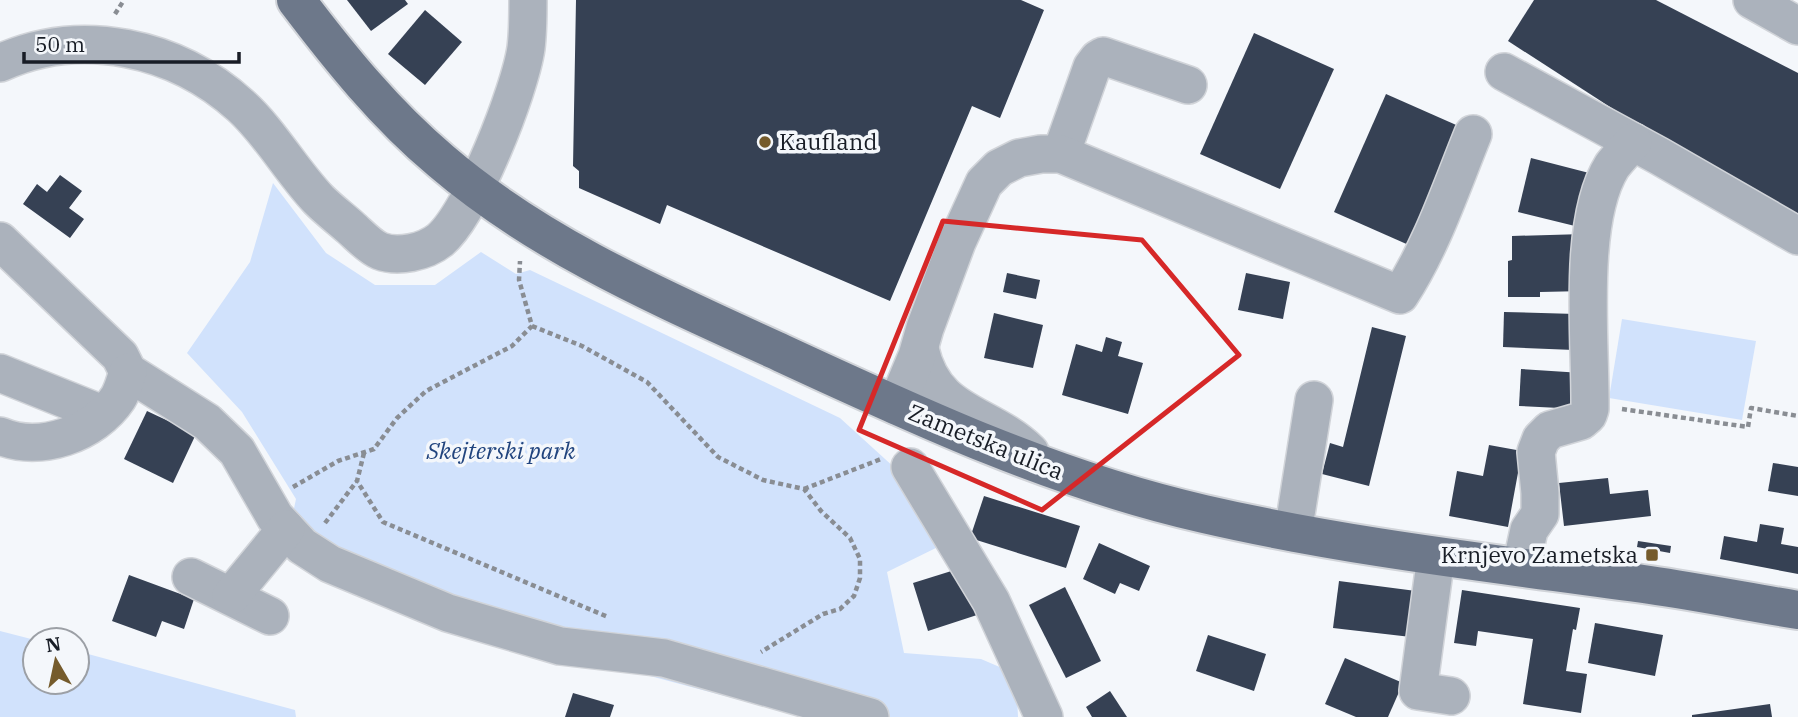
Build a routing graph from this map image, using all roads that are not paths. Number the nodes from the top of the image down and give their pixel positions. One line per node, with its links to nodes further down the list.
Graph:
1 (296, 0): 11 (main road, Zametska ulica)
2 (528, 0): 11 (street)
3 (1752, 0): 4 (street)
4 (1798, 26)
5 (0, 64): 11 (street)
6 (1504, 72): 10 (street)
7 (1188, 85): 9 (street)
8 (1473, 134): 9 (street)
9 (1061, 154): 14 (street)
10 (1622, 154): 12 (street); 26 (street)
11 (475, 187): 18 (main road, Zametska ulica)
12 (1798, 236)
13 (0, 241): 15 (street)
14 (920, 349): 18 (street); 21 (street)
15 (128, 372): 19 (street); 23 (street)
16 (0, 373): 19 (street)
17 (1314, 400): 24 (street)
18 (895, 406): 21 (main road, Zametska ulica)
19 (102, 414): 20 (street)
20 (0, 436)
21 (1043, 465): 24 (main road, Zametska ulica)
22 (910, 467): 33 (street)
23 (290, 532): 28 (street); 32 (street)
24 (1293, 533): 25 (main road, Zametska ulica)
25 (1436, 556): 26 (main road, Zametska ulica); 31 (street)
26 (1521, 567): 29 (main road, Zametska ulica)
27 (191, 577): 28 (street)
28 (231, 596): 30 (street)
29 (1798, 610)
30 (270, 615)
31 (1451, 696)
32 (870, 717)
33 (1044, 717)

